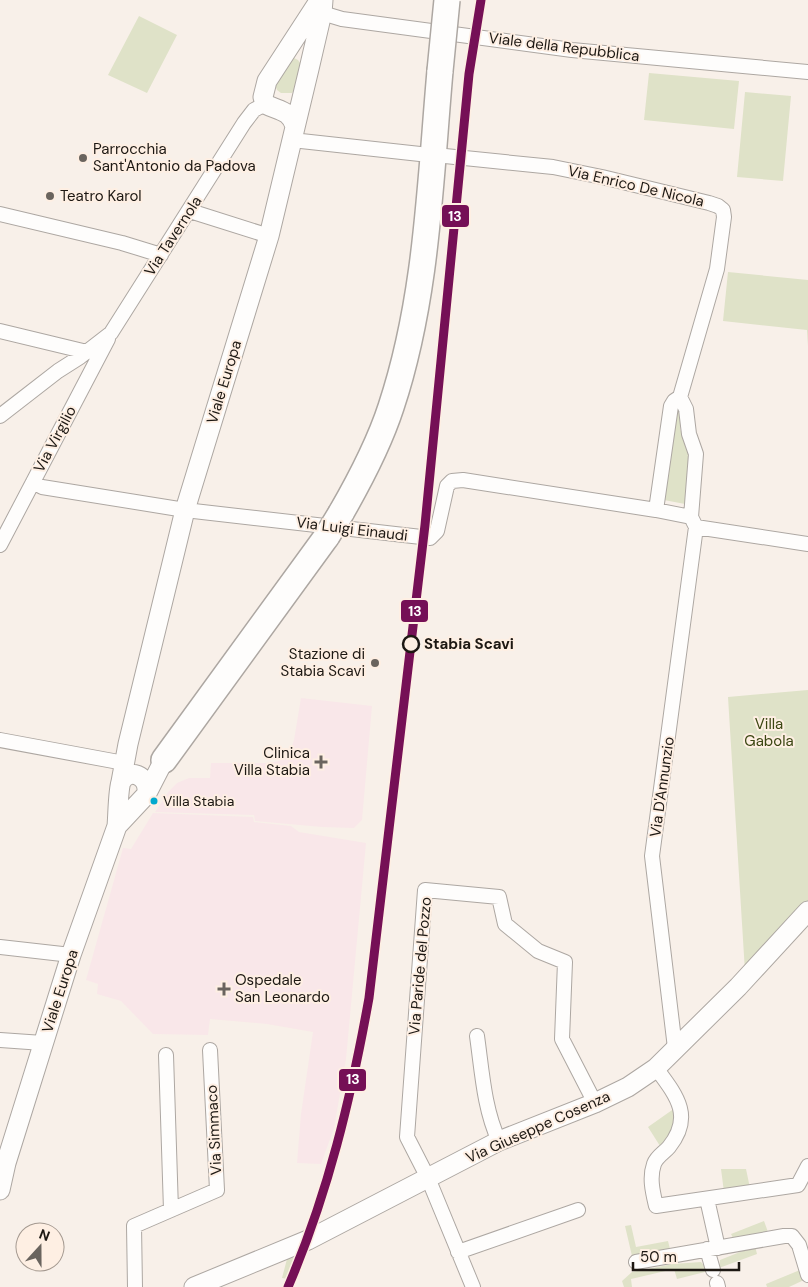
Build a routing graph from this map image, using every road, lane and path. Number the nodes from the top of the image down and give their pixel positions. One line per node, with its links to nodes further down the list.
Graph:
1 (447, 0): 26 (highway, bridge)
2 (321, 4): 3 (main road); 4 (main road, Viale Europa); 5 (street, Viale della Repubblica)
3 (283, 56): 4 (main road); 6 (main road)
4 (309, 69): 7 (main road, Viale Europa)
5 (808, 72)
6 (266, 104): 7 (main road); 10 (street, Via Tavernola)
7 (294, 121): 8 (street); 12 (main road, Viale Europa)
8 (420, 154)
9 (445, 156): 17 (street, Via Enrico De Nicola)
10 (190, 210): 12 (street); 13 (street, Via Tavernola)
11 (0, 214): 13 (street)
12 (269, 236): 20 (main road, Viale Europa)
13 (161, 255): 15 (street, Via Tavernola)
14 (0, 331): 16 (street)
15 (111, 334): 16 (street, Via Tavernola); 19 (street, Via Virgilio)
16 (87, 352): 18 (street, Via Tavernola)
17 (680, 397): 21 (street, Via Enrico De Nicola); 22 (street)
18 (0, 416)
19 (32, 482): 20 (street); 23 (street, Via Virgilio)
20 (185, 510): 21 (street, Via Luigi Einaudi); 27 (main road, Viale Europa)
21 (656, 510): 22 (street)
22 (694, 522): 24 (street); 34 (street, Via D'Annunzio)
23 (0, 544)
24 (808, 544)
25 (0, 740): 27 (street)
26 (164, 760): 27 (main road)
27 (133, 782): 30 (main road, Viale Europa)
28 (808, 911): 34 (main road, Via Giuseppe Cosenza)
29 (0, 947): 30 (street)
30 (71, 954): 33 (main road, Viale Europa)
31 (477, 1036): 39 (street)
32 (0, 1040): 33 (street)
33 (43, 1043): 40 (main road, Viale Europa)
34 (675, 1048): 37 (main road, Via Giuseppe Cosenza)
35 (210, 1050): 45 (street, Via Simmaco)
36 (166, 1055): 45 (street)
37 (656, 1068): 38 (main road, Via Giuseppe Cosenza); 44 (street)
38 (594, 1104): 39 (main road, Via Giuseppe Cosenza); 42 (street, Via Paride del Pozzo)
39 (499, 1141): 42 (main road, Via Giuseppe Cosenza)
40 (3, 1163): 43 (main road, Viale Europa)
41 (808, 1166): 44 (street)
42 (428, 1178): 48 (street); 53 (main road, Via Giuseppe Cosenza)
43 (0, 1190)
44 (707, 1199): 47 (street)
45 (171, 1210): 52 (street, Via Simmaco)
46 (578, 1210): 48 (street)
47 (712, 1248): 49 (street); 50 (street); 51 (street)
48 (458, 1252): 54 (street)
49 (636, 1262)
50 (808, 1275)
51 (716, 1280)
52 (135, 1287)
53 (194, 1287)
54 (473, 1287)

